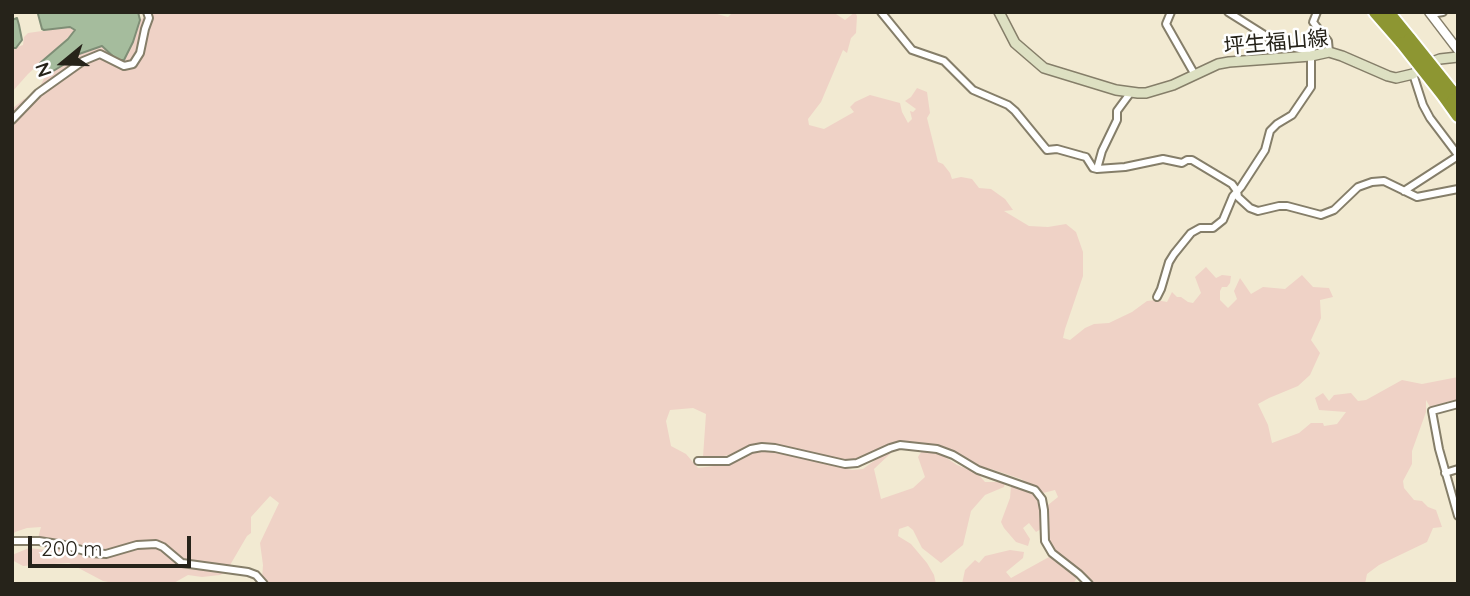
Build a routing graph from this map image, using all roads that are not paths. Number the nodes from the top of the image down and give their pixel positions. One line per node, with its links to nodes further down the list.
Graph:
1 (148, 12): 20 (street)
2 (881, 12): 22 (street)
3 (999, 12): 17 (main road, 坪生福山線)
4 (1171, 12): 16 (street)
5 (1228, 12): 13 (street)
6 (1317, 12): 13 (street)
7 (1375, 12): 11 (highway)
8 (1388, 12): 11 (highway)
9 (1443, 12): 10 (street)
10 (1430, 13): 12 (street)
11 (1406, 41): 18 (highway, bridge)
12 (1458, 50)
13 (1320, 54): 15 (main road, 坪生福山線); 16 (main road, 坪生福山線); 24 (street)
14 (1458, 57): 15 (main road, 坪生福山線)
15 (1413, 74): 21 (street)
16 (1195, 75): 17 (main road, 坪生福山線)
17 (1131, 92): 22 (street)
18 (1450, 95): 19 (highway)
19 (1458, 116)
20 (12, 120)
21 (1458, 155): 25 (street)
22 (1097, 169): 24 (street)
23 (1458, 189): 25 (street)
24 (1237, 191): 25 (street); 26 (street)
25 (1404, 191)
26 (1157, 297)
27 (1458, 404): 30 (street)
28 (698, 461): 34 (street)
29 (1458, 469): 30 (street)
30 (1445, 473): 31 (street)
31 (1458, 516)
32 (12, 541): 33 (street)
33 (264, 584)
34 (1089, 584)

